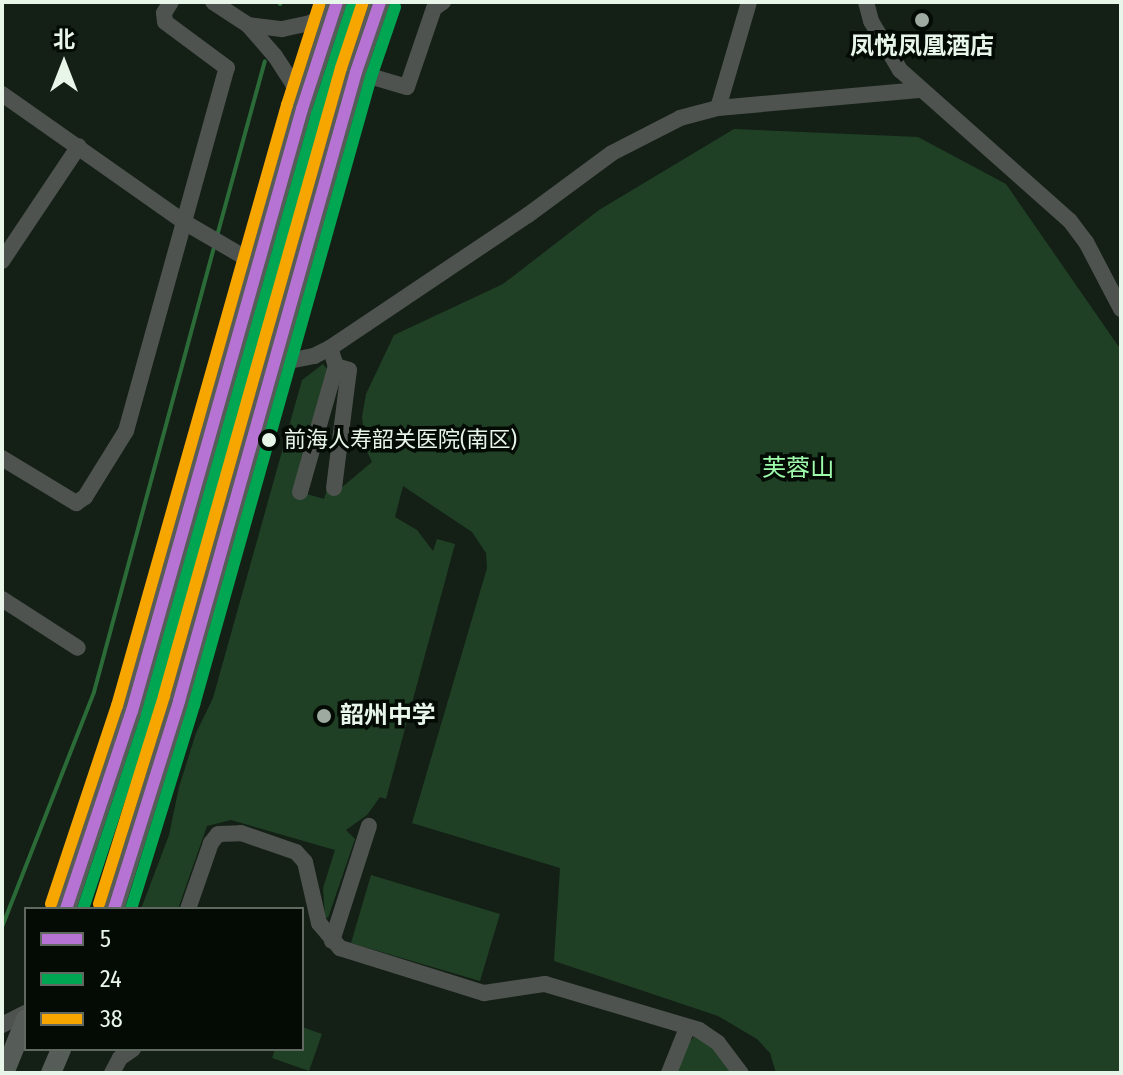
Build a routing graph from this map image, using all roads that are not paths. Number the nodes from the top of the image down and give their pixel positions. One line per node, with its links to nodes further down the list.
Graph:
1 (171, 2): 15 (street)
2 (213, 2): 8 (street)
3 (380, 2): 9 (main road)
4 (443, 2): 9 (street)
5 (749, 2): 12 (street)
6 (866, 2): 10 (street)
7 (335, 7): 8 (street); 13 (main road)
8 (248, 25): 13 (street)
9 (356, 72): 20 (main road)
10 (919, 90): 12 (street); 18 (street)
11 (2, 94): 14 (street)
12 (718, 108): 19 (street)
13 (302, 109): 17 (main road)
14 (79, 146): 15 (street); 16 (street)
15 (184, 222): 17 (street); 22 (street)
16 (2, 261)
17 (258, 265): 29 (main road)
18 (1121, 309)
19 (330, 348): 20 (street); 21 (street)
20 (274, 364): 28 (main road)
21 (336, 366): 23 (street); 24 (street)
22 (2, 458)
23 (334, 488)
24 (300, 492)
25 (2, 599): 26 (street)
26 (78, 648)
27 (369, 826): 31 (street)
28 (119, 906)
29 (67, 907)
30 (189, 907): 31 (street)
31 (332, 941): 35 (street)
32 (24, 1014): 34 (street)
33 (24, 1024): 38 (main road)
34 (2, 1025)
35 (687, 1028): 41 (street); 42 (street)
36 (61, 1051): 39 (main road)
37 (130, 1051): 40 (street)
38 (4, 1073)
39 (51, 1073)
40 (112, 1073)
41 (669, 1073)
42 (741, 1073)

